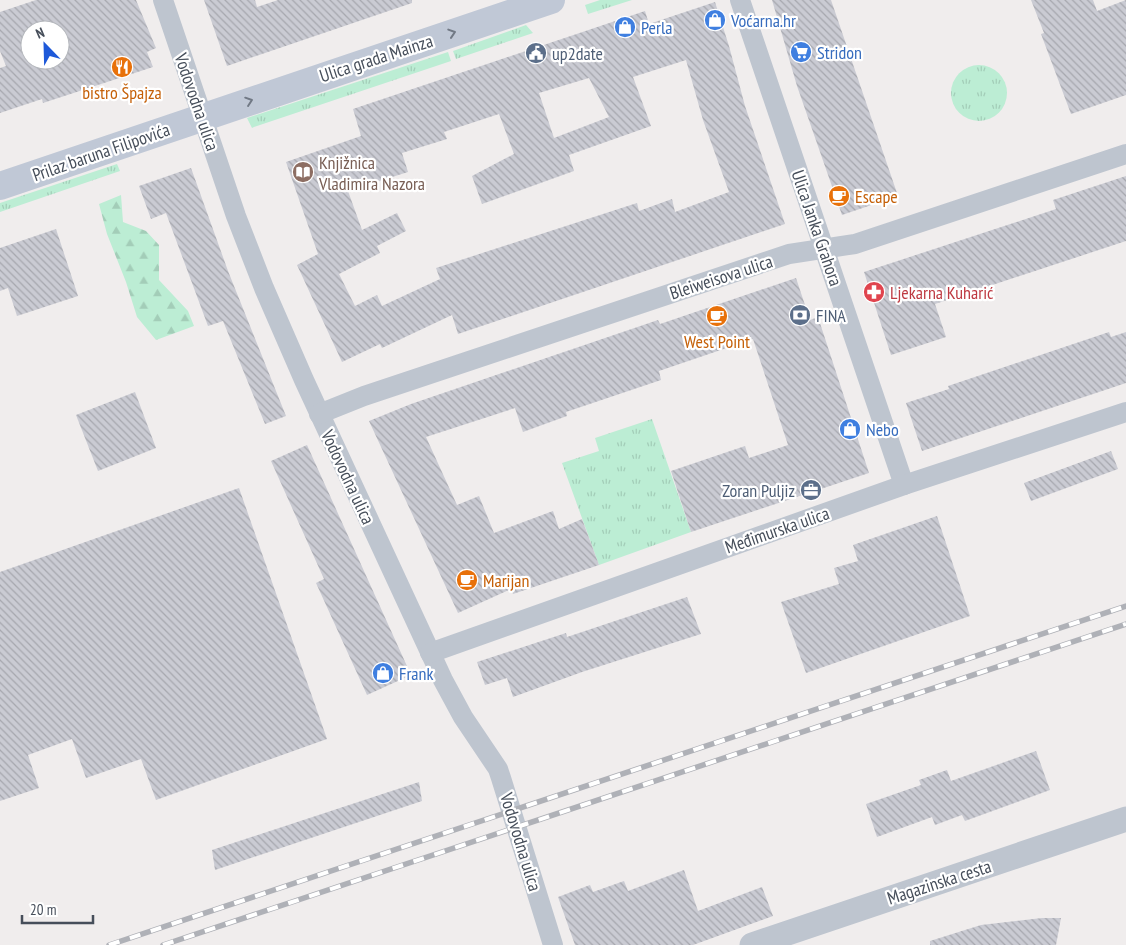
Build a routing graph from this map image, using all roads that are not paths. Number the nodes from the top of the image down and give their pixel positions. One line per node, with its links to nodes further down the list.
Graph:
1 (163, 0): 4 (street, Vodovodna ulica)
2 (550, 0): 4 (main road, Ulica grada Mainza, one-way to 2)
3 (740, 0): 7 (street, Ulica Janka Grahora)
4 (202, 117): 6 (main road, Prilaz baruna Filipovića); 9 (street, Vodovodna ulica)
5 (1126, 154): 7 (street, Bleiweisova ulica)
6 (0, 186)
7 (825, 249): 9 (street, Bleiweisova ulica); 10 (street, Ulica Janka Grahora)
8 (1126, 412): 10 (street, Međimurska ulica)
9 (319, 414): 11 (street, Vodovodna ulica)
10 (904, 485): 11 (street, Međimurska ulica)
11 (430, 653): 13 (street, Vodovodna ulica)
12 (1126, 819): 14 (street, Magazinska cesta)
13 (553, 945)
14 (752, 945)

